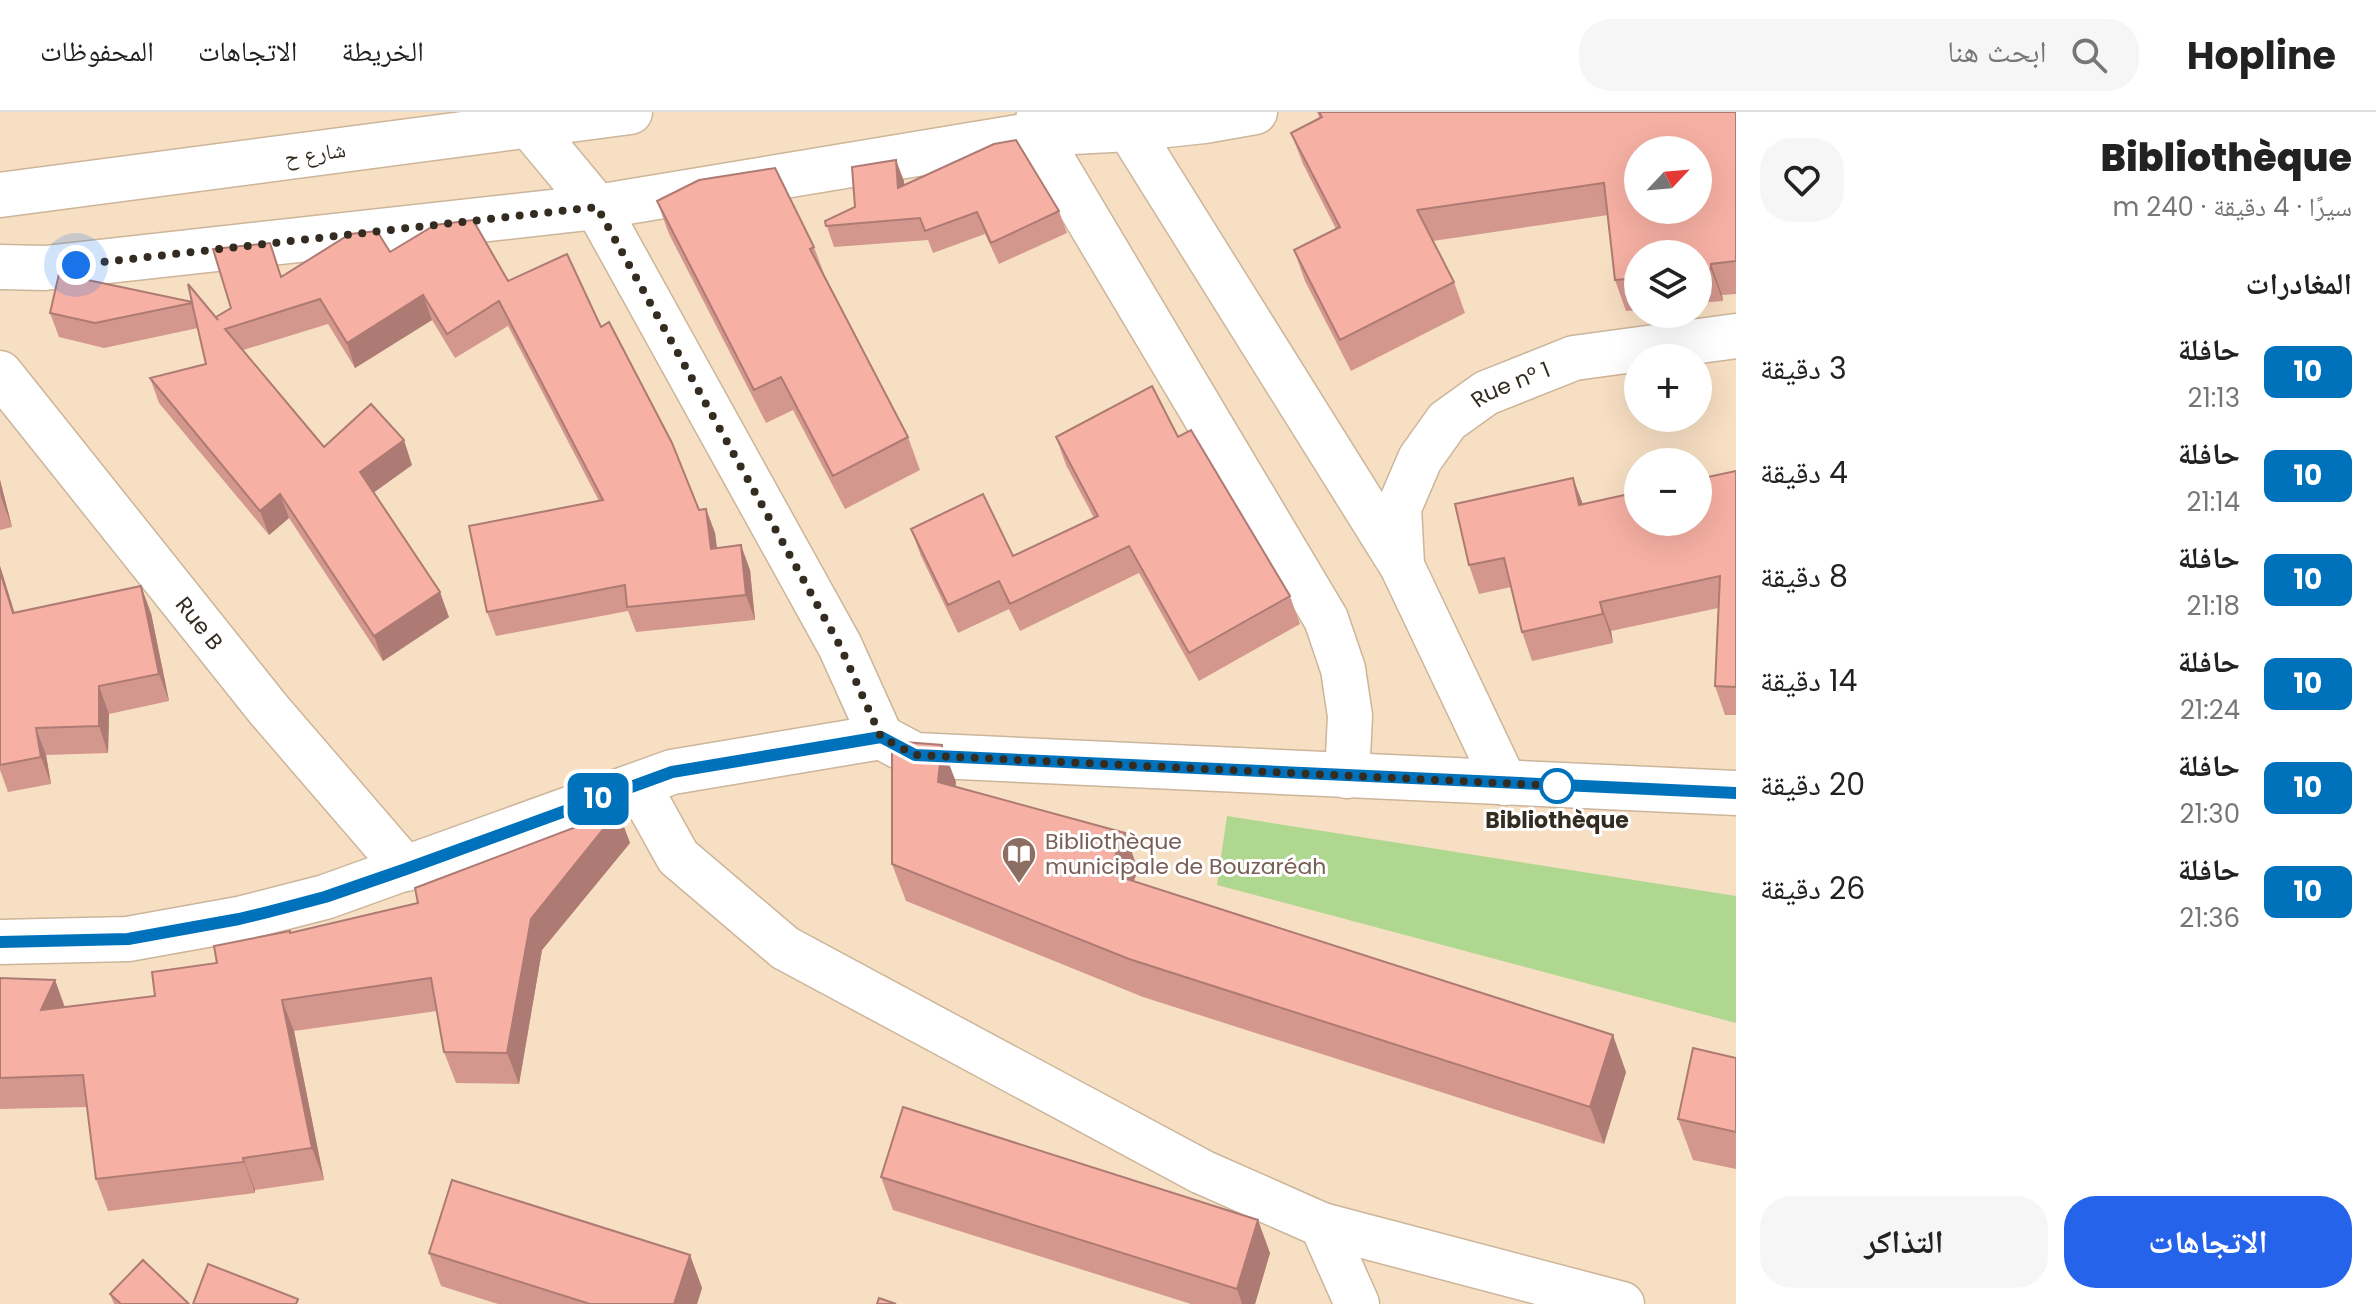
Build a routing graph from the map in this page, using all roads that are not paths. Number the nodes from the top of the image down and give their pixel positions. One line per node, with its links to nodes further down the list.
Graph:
1 (630, 112): 3 (street, شارع ح)
2 (1255, 112): 4 (street)
3 (524, 118): 6 (street, شارع ح); 7 (street)
4 (1129, 120): 5 (street); 11 (street)
5 (1038, 123): 7 (street); 13 (street)
6 (0, 195)
7 (597, 207): 8 (street); 12 (street)
8 (0, 267)
9 (1736, 336): 11 (street, Rue n° 1)
10 (0, 373): 17 (street, Rue B)
11 (1402, 566): 14 (street)
12 (881, 737): 13 (street); 15 (street)
13 (1347, 776): 14 (street)
14 (1505, 783): 16 (street)
15 (638, 785): 17 (street); 19 (street)
16 (1736, 793)
17 (406, 869): 18 (street)
18 (0, 942)
19 (1322, 1225): 20 (street); 21 (street)
20 (1357, 1304)
21 (1622, 1304)

